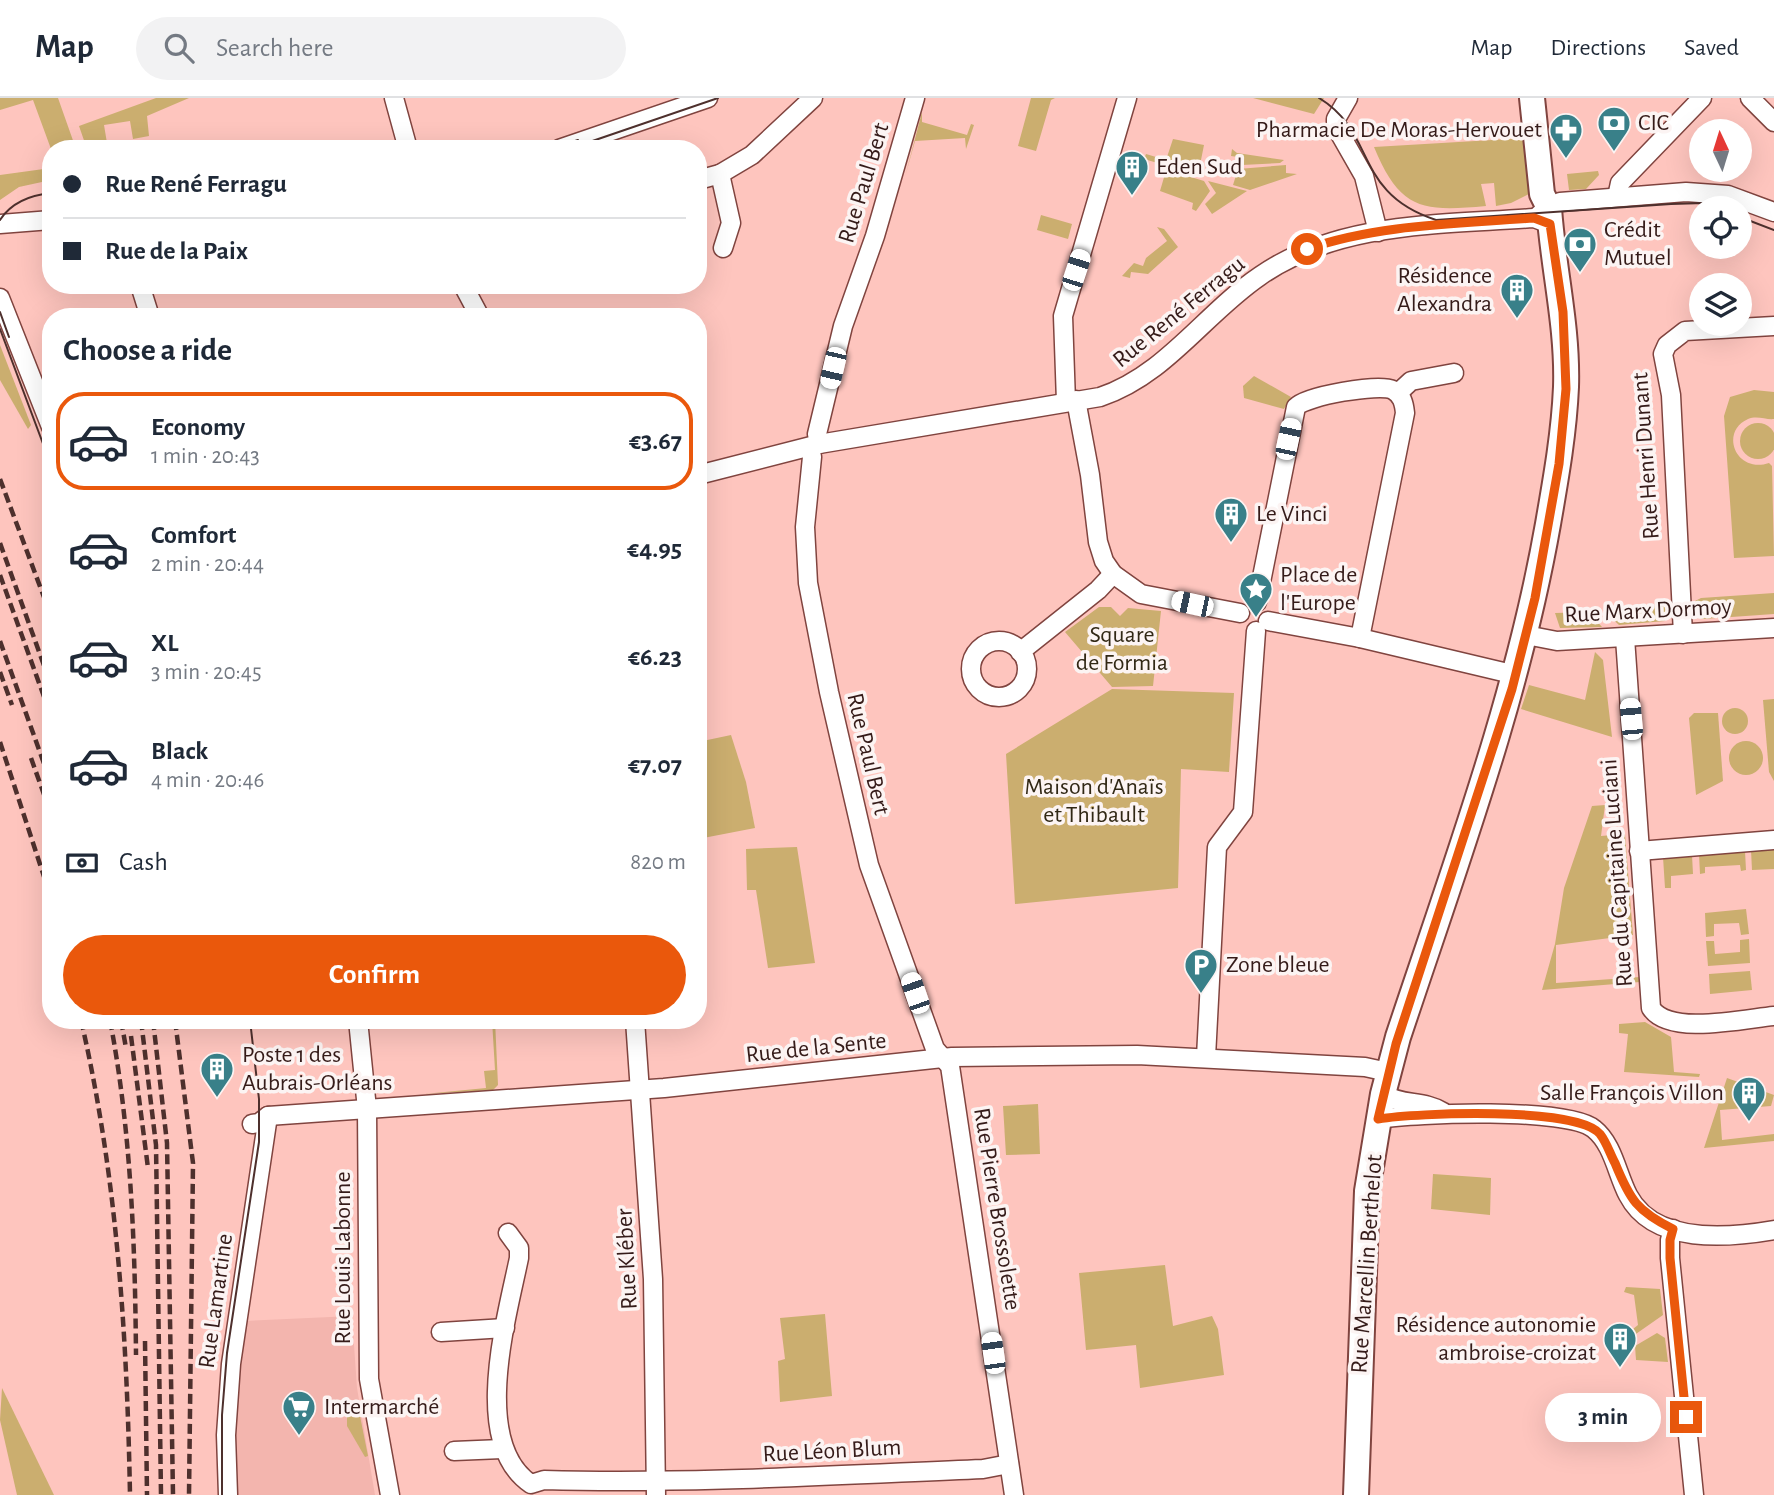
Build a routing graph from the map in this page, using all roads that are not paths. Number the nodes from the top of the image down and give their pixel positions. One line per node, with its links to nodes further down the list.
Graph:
1 (394, 98): 12 (street)
2 (708, 98): 13 (street)
3 (813, 98): 14 (street)
4 (915, 98): 29 (street, Rue Paul Bert)
5 (1127, 98): 27 (street)
6 (1348, 98): 21 (street)
7 (1532, 98): 17 (main road)
8 (1542, 98): 17 (main road)
9 (1702, 98): 16 (street)
10 (1750, 98): 11 (street)
11 (1774, 122)
12 (406, 140)
13 (585, 140)
14 (720, 174): 15 (street); 22 (street)
15 (707, 178)
16 (1616, 197): 17 (street, Rue René Ferragu); 18 (street, Rue René Ferragu)
17 (1549, 210): 21 (street, Rue René Ferragu); 36 (main road, Rue Marcellin Berthelot)
18 (1774, 212)
19 (42, 221): 20 (street)
20 (0, 224)
21 (1378, 232): 27 (street, Rue René Ferragu)
22 (723, 248)
23 (0, 298): 28 (street)
24 (1774, 326): 37 (street, Rue Henri Dunant)
25 (1454, 373): 26 (street)
26 (1398, 393): 32 (street); 38 (street)
27 (1071, 401): 29 (street, Rue René Ferragu); 31 (street)
28 (42, 404)
29 (814, 445): 30 (street, Rue René Ferragu); 48 (street, Rue Paul Bert)
30 (707, 473)
31 (1113, 574): 33 (street); 40 (street)
32 (1256, 602): 33 (street); 34 (street)
33 (1240, 613): 34 (street)
34 (1262, 626): 38 (street); 47 (street)
35 (1774, 628): 37 (street, Rue Marx Dormoy)
36 (1526, 635): 39 (street, Rue Marx Dormoy); 41 (main road, Rue Marcellin Berthelot)
37 (1683, 635): 39 (street, Rue Marx Dormoy)
38 (1360, 638): 41 (street)
39 (1625, 638): 43 (street, Rue du Capitaine Luciani)
40 (1020, 652)
41 (1516, 675): 49 (main road, Rue Marcellin Berthelot)
42 (1774, 840): 43 (street)
43 (1639, 851): 44 (street, Rue du Capitaine Luciani)
44 (1774, 1016)
45 (359, 1029): 51 (street, Rue Louis Labonne)
46 (636, 1029): 50 (street, Rue Kléber)
47 (1206, 1057): 48 (street, Rue de la Sente); 49 (street, Rue de la Sente)
48 (943, 1058): 50 (street, Rue de la Sente); 62 (street, Rue Pierre Brossolette)
49 (1386, 1083): 52 (street, Rue de la Sente); 53 (main road, Rue Marcellin Berthelot)
50 (641, 1089): 51 (street, Rue de la Sente); 64 (street, Rue Kléber)
51 (367, 1109): 54 (street, Rue de la Sente); 66 (street, Rue Louis Labonne)
52 (1443, 1112): 53 (street); 55 (street)
53 (1378, 1119): 68 (main road, Rue Marcellin Berthelot)
54 (260, 1120): 65 (street, Rue Lamartine)
55 (1673, 1229): 56 (street); 69 (street)
56 (1774, 1230)
57 (508, 1233): 58 (street)
58 (505, 1328): 59 (street); 60 (street)
59 (441, 1332)
60 (502, 1449): 61 (street); 63 (street)
61 (454, 1451)
62 (1009, 1464): 64 (street, Rue Léon Blum); 67 (street, Rue Pierre Brossolette)
63 (531, 1489): 64 (street, Rue Léon Blum)
64 (656, 1489)
65 (228, 1495)
66 (390, 1495)
67 (1014, 1495)
68 (1356, 1495)
69 (1693, 1495)

